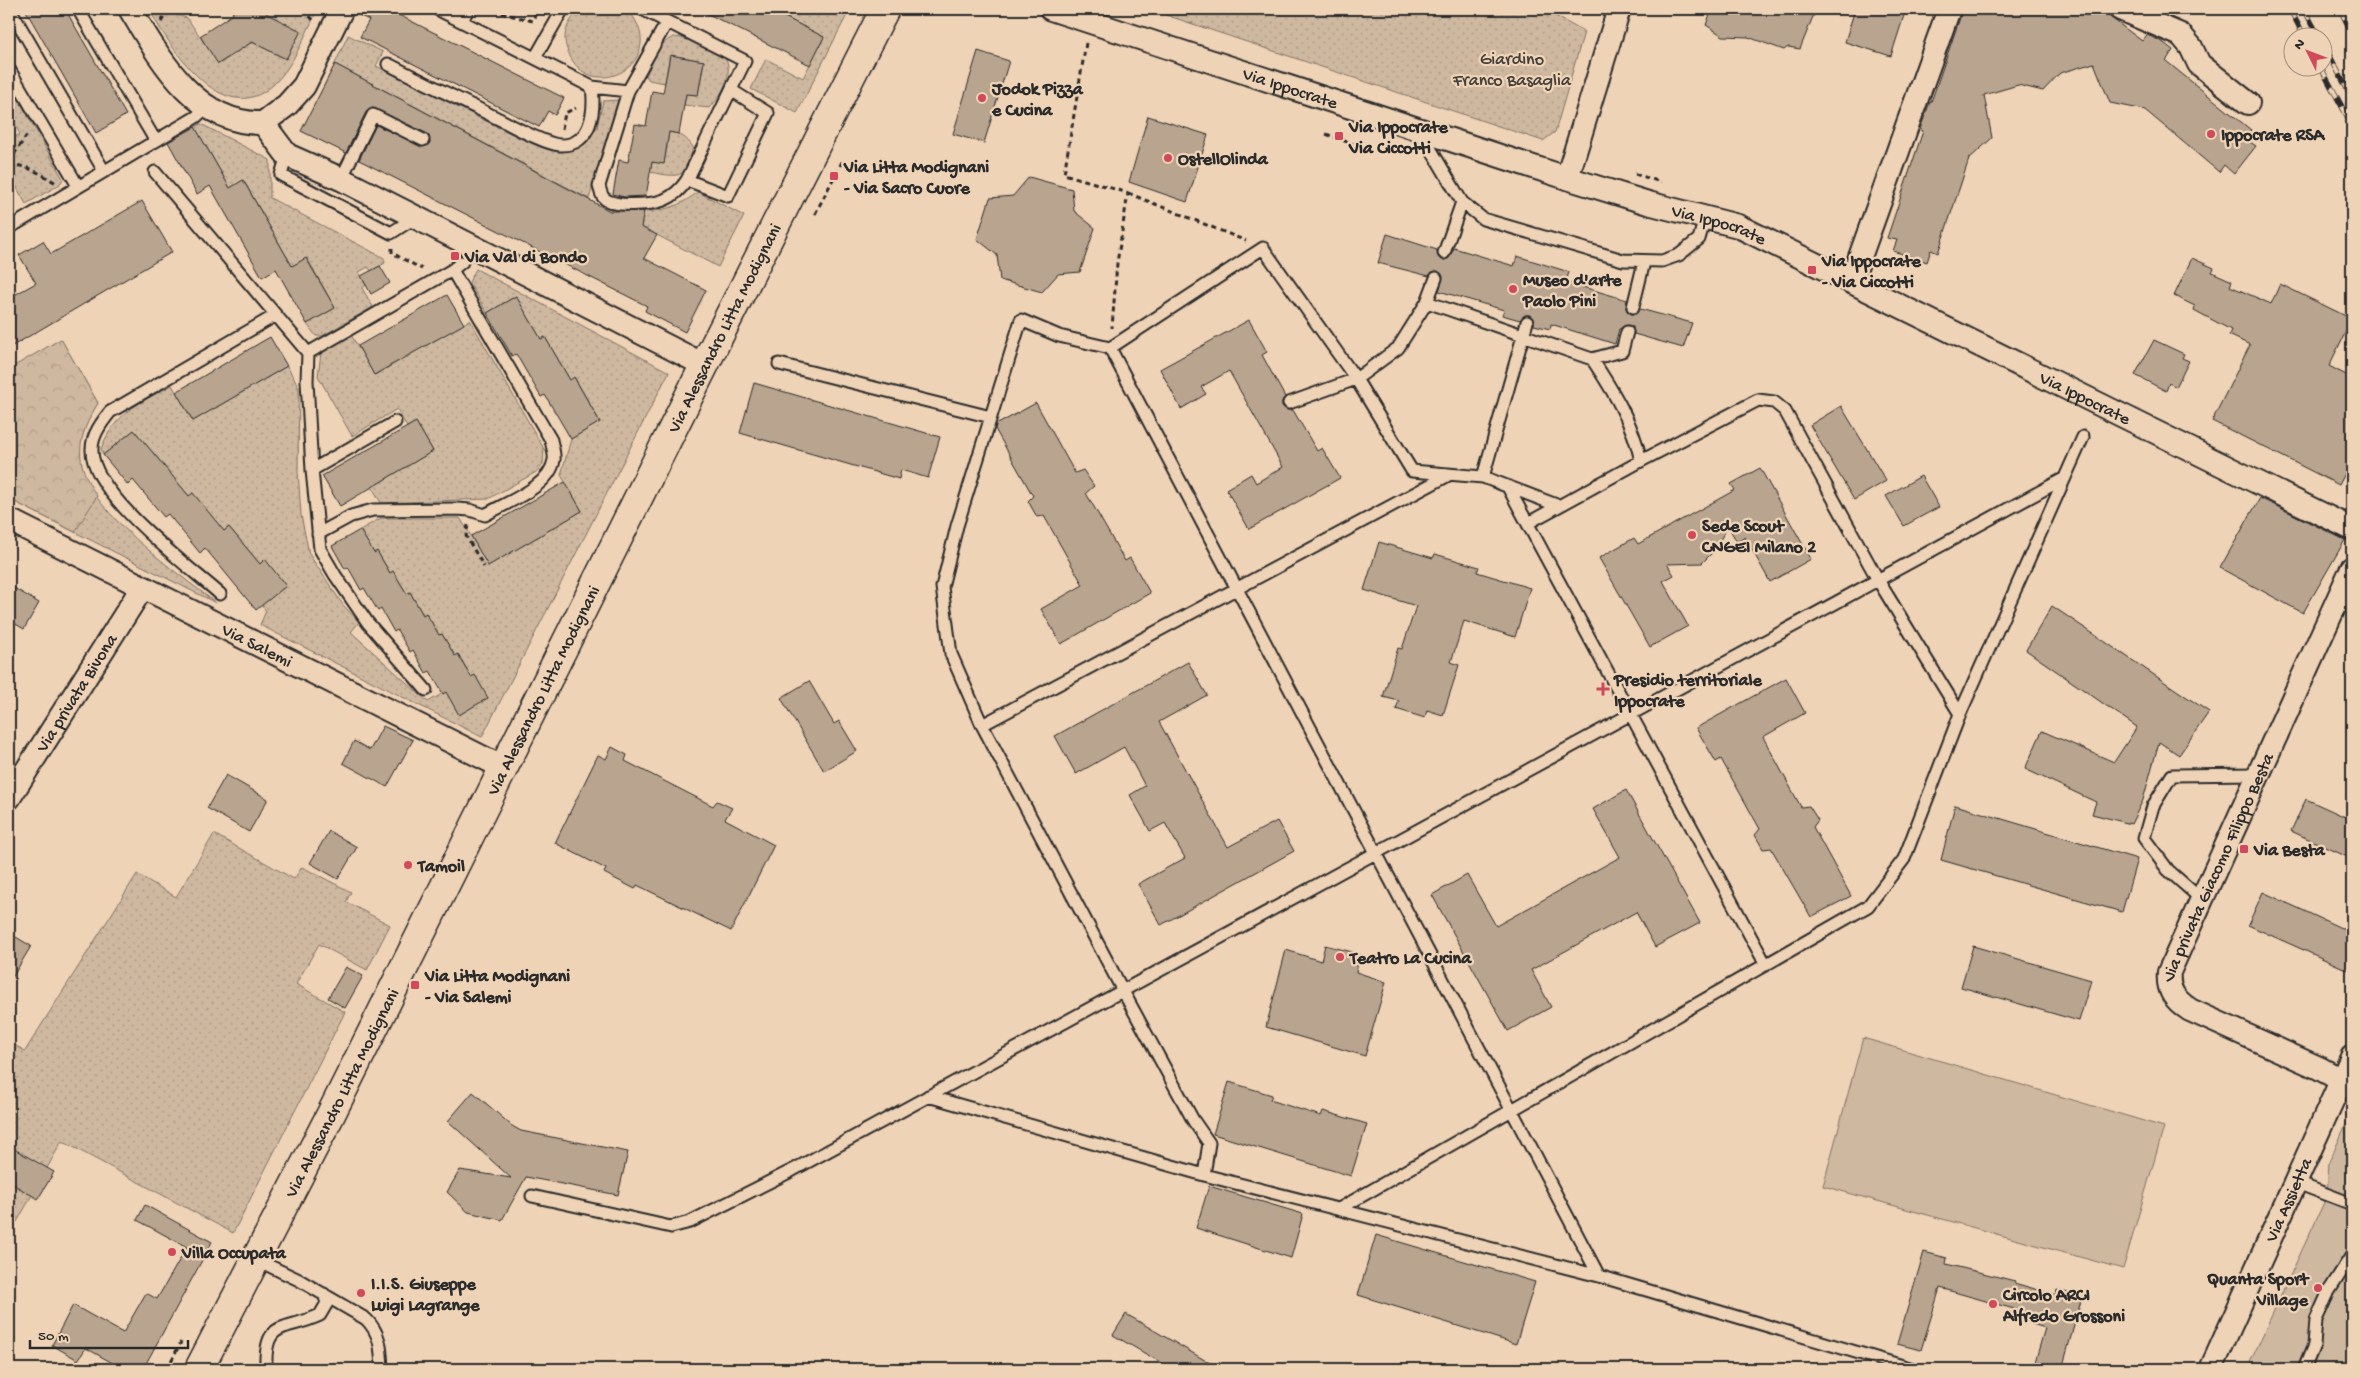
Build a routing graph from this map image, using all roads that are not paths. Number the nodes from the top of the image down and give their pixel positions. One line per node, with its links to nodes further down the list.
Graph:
1 (10, 9): 28 (lane)
2 (78, 9): 25 (lane)
3 (130, 9): 22 (street)
4 (342, 9): 23 (street)
5 (437, 9): 13 (lane)
6 (563, 9): 15 (lane)
7 (642, 9): 14 (lane)
8 (885, 9): 54 (street, Via Alessandro Litta Modignani)
9 (1051, 9): 24 (street, Via Ippocrate)
10 (1619, 9): 30 (street)
11 (1949, 9): 43 (street)
12 (2120, 9): 21 (street)
13 (465, 15): 15 (lane)
14 (667, 22): 19 (lane); 20 (lane)
15 (535, 58): 18 (lane)
16 (388, 64): 18 (lane)
17 (9, 69): 33 (lane)
18 (592, 87): 20 (lane)
19 (731, 90): 32 (lane); 32 (lane)
20 (628, 91): 32 (lane)
21 (2248, 103)
22 (208, 106): 23 (street); 25 (lane)
23 (263, 122): 27 (street)
24 (1418, 128): 30 (street, Via Ippocrate); 34 (lane)
25 (155, 140): 28 (lane)
26 (423, 140): 31 (lane)
27 (288, 155): 31 (street); 35 (lane)
28 (104, 171): 33 (lane)
29 (155, 172): 46 (lane)
30 (1567, 178): 36 (street, Via Ippocrate)
31 (341, 179): 35 (street)
32 (687, 180)
33 (78, 186): 37 (lane)
34 (1462, 202): 38 (lane); 40 (lane)
35 (416, 217): 54 (street)
36 (1704, 218): 40 (lane); 43 (street, Via Ippocrate)
37 (9, 228)
38 (1444, 253)
39 (462, 262): 41 (lane)
40 (1644, 262): 45 (lane)
41 (452, 270): 51 (lane); 70 (lane)
42 (1436, 278): 44 (lane)
43 (1851, 282): 69 (street, Via Ippocrate)
44 (1427, 302): 49 (lane); 55 (lane)
45 (1633, 307)
46 (276, 315): 51 (lane); 75 (lane)
47 (1527, 322): 49 (lane)
48 (1627, 332): 52 (lane)
49 (1522, 336): 52 (lane); 63 (lane)
50 (1110, 348): 55 (lane); 57 (lane); 74 (lane)
51 (308, 352): 61 (lane)
52 (1592, 359): 60 (lane)
53 (779, 364): 57 (lane)
54 (704, 365): 80 (street, Via Alessandro Litta Modignani)
55 (1356, 378): 56 (lane); 62 (lane)
56 (1289, 403)
57 (991, 417): 79 (lane)
58 (395, 422): 61 (lane)
59 (2083, 437): 64 (lane)
60 (1641, 461): 66 (lane); 72 (lane)
61 (312, 470): 70 (lane)
62 (1447, 476): 63 (lane); 74 (lane)
63 (1483, 477): 65 (lane)
64 (2065, 478): 72 (lane); 78 (lane)
65 (1509, 488): 66 (lane); 68 (lane)
66 (1559, 506): 68 (lane)
67 (9, 520): 73 (street, Via Salemi)
68 (1528, 523): 77 (lane)
69 (2352, 530)
70 (318, 534): 76 (lane)
71 (2352, 568): 81 (street, Via privata Giacomo Filippo Besta)
72 (1878, 580): 77 (lane); 78 (lane)
73 (142, 588): 80 (street, Via Salemi); 82 (street, Via privata Bivona)
74 (1237, 590): 79 (lane); 83 (lane)
75 (220, 594)
76 (426, 690)
77 (1630, 714): 83 (lane); 85 (lane)
78 (1960, 714): 85 (lane)
79 (982, 725): 86 (lane)
80 (504, 768): 97 (street, Via Alessandro Litta Modignani)
81 (2258, 774): 84 (street, Via privata Giacomo Filippo Besta); 84 (lane)
82 (9, 798)
83 (1377, 852): 86 (lane); 90 (lane)
84 (2202, 900): 88 (street, Via privata Giacomo Filippo Besta)
85 (1766, 965): 90 (lane)
86 (1123, 991): 89 (lane); 91 (lane)
87 (2352, 1057): 88 (street, Via Assietta)
88 (2341, 1080): 92 (street, Via Assietta)
89 (928, 1096): 91 (lane); 93 (lane)
90 (1512, 1110): 95 (lane); 98 (lane)
91 (1204, 1175): 95 (lane)
92 (2297, 1183): 94 (lane); 104 (street, Via Assietta)
93 (532, 1196)
94 (2352, 1204)
95 (1339, 1209): 98 (lane)
96 (2352, 1255): 105 (lane)
97 (257, 1260): 99 (lane); 100 (street, Via Alessandro Litta Modignani)
98 (1599, 1276): 103 (lane)
99 (324, 1294): 101 (lane); 102 (lane)
100 (198, 1369)
101 (266, 1369)
102 (382, 1369)
103 (1913, 1369)
104 (2211, 1369)
105 (2304, 1369)

